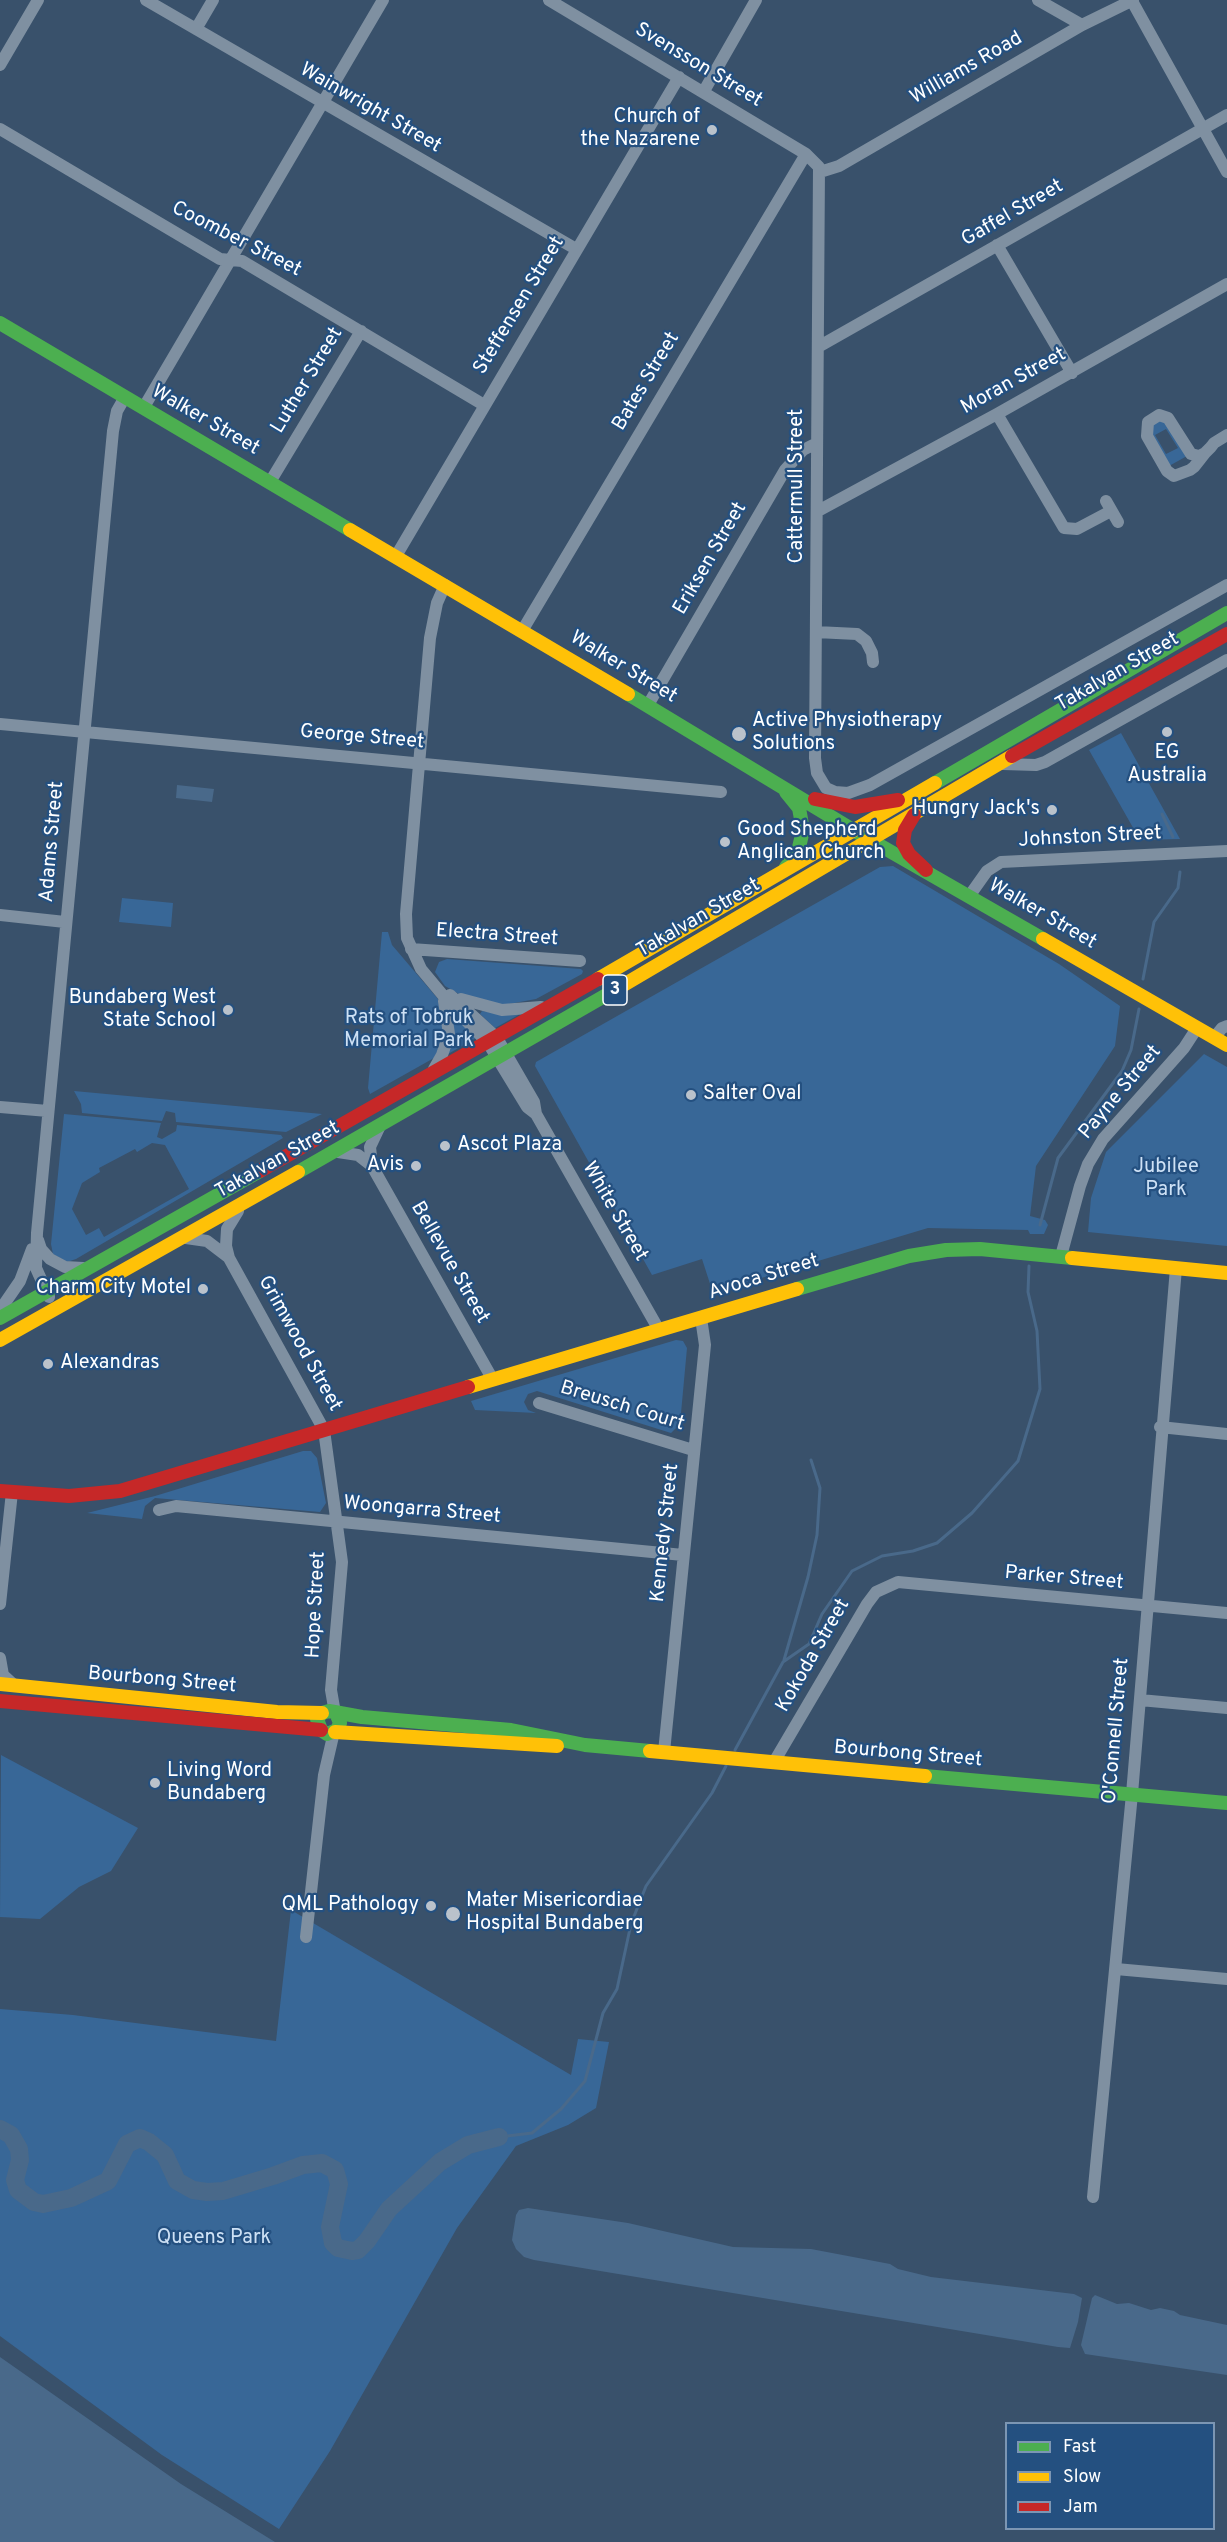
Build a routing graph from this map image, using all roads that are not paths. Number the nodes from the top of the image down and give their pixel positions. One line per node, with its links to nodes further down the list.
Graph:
1 (38, 0): 11 (street)
2 (146, 0): 10 (street, Wainwright Street)
3 (213, 0): 10 (street)
4 (383, 0): 14 (street)
5 (549, 0): 12 (street, Svensson Street)
6 (756, 0): 13 (street)
7 (1038, 0): 9 (street)
8 (1133, 1): 9 (street, Williams Road); 17 (street)
9 (1082, 25): 20 (street, Williams Road)
10 (196, 29): 14 (street, Wainwright Street)
11 (0, 65)
12 (679, 77): 13 (street, Svensson Street); 22 (street, Steffensen Street)
13 (704, 91): 18 (street, Svensson Street)
14 (321, 104): 22 (street, Wainwright Street); 23 (street)
15 (1227, 115): 17 (street, Gaffel Street)
16 (0, 129): 23 (street, Coomber Street)
17 (1203, 129): 19 (street); 21 (street, Gaffel Street)
18 (806, 154): 20 (street, Svensson Street); 43 (street, Bates Street)
19 (1227, 171)
20 (820, 172): 27 (street, Cattermull Street)
21 (997, 245): 27 (street, Gaffel Street); 28 (street)
22 (576, 249): 30 (street, Steffensen Street)
23 (230, 260): 26 (street, Coomber Street); 31 (street)
24 (1227, 284): 28 (street, Moran Street)
25 (0, 323): 29 (main road, Walker Street)
26 (361, 331): 30 (street, Coomber Street); 36 (street, Luther Street)
27 (818, 347): 34 (street, Cattermull Street)
28 (1072, 373): 32 (street, Moran Street)
29 (125, 397): 31 (main road, Walker Street); 50 (street, Adams Street)
30 (484, 405): 39 (street, Steffensen Street)
31 (144, 407): 36 (main road, Walker Street)
32 (997, 414): 37 (street, Moran Street); 38 (street)
33 (1227, 435): 35 (street)
34 (817, 443): 37 (street, Cattermull Street); 48 (street, Eriksen Street)
35 (1205, 453): 35 (street)
36 (270, 482): 39 (main road, Walker Street)
37 (818, 511): 44 (street, Cattermull Street)
38 (1111, 511)
39 (396, 556): 40 (main road, Walker Street)
40 (445, 585): 43 (main road, Walker Street); 51 (street)
41 (1227, 585): 56 (street, Takalvan Street)
42 (1227, 613): 57 (main road, Takalvan Street / 3)
43 (522, 631): 48 (main road, Walker Street)
44 (816, 632): 47 (street); 56 (street, Cattermull Street)
45 (1227, 634): 52 (main road, Takalvan Street / 3)
46 (1227, 660): 52 (street, Takalvan Street)
47 (873, 663)
48 (648, 705): 53 (main road, Walker Street)
49 (0, 724): 50 (street, George Street)
50 (84, 732): 51 (street, George Street); 66 (street, Adams Street)
51 (420, 763): 55 (street, George Street); 67 (street)
52 (998, 764): 58 (main road, Takalvan Street / 3)
53 (761, 772): 54 (main road, Walker Street); 63 (main road)
54 (789, 789): 57 (main road); 59 (main road, Walker Street)
55 (721, 792)
56 (835, 792)
57 (905, 798): 59 (main road, Takalvan Street / 3)
58 (916, 812): 60 (main road, Takalvan Street / 3); 62 (main road)
59 (853, 830): 60 (main road, Walker Street); 63 (main road, Takalvan Street / 3)
60 (871, 840): 62 (main road, Walker Street); 76 (main road, Takalvan Street / 3)
61 (1227, 851): 64 (street, Johnston Street)
62 (926, 870): 64 (main road, Walker Street)
63 (780, 872): 70 (main road, Takalvan Street / 3)
64 (970, 895): 72 (main road, Walker Street)
65 (0, 915): 66 (street)
66 (65, 921): 79 (street, Adams Street)
67 (411, 949): 68 (street, Electra Street); 69 (street)
68 (580, 961)
69 (440, 990): 70 (street); 74 (street); 77 (street)
70 (558, 1002): 74 (main road, Takalvan Street / 3)
71 (1227, 1026): 73 (street)
72 (1197, 1028): 73 (main road, Walker Street); 86 (street, Payne Street)
73 (1214, 1038): 75 (main road, Walker Street)
74 (492, 1041): 76 (street, White Street); 77 (main road, Takalvan Street / 3)
75 (1227, 1045)
76 (502, 1056): 80 (main road, Takalvan Street / 3); 96 (street, White Street)
77 (419, 1082): 88 (main road, Takalvan Street / 3)
78 (0, 1107): 79 (street)
79 (48, 1111): 84 (street, Adams Street)
80 (381, 1125): 81 (main road, Takalvan Street / 3); 82 (street)
81 (331, 1154): 82 (street); 83 (main road, Takalvan Street / 3)
82 (372, 1166): 98 (street, Bellevue Street)
83 (246, 1201): 85 (main road, Takalvan Street / 3); 87 (street, Grimwood Street)
84 (37, 1233): 88 (street); 91 (street, Adams Street); 93 (street)
85 (180, 1238): 87 (street, Grimwood Street); 92 (main road, Takalvan Street / 3)
86 (1061, 1257): 89 (main road, Avoca Street); 95 (main road, Avoca Street)
87 (229, 1258): 101 (street, Grimwood Street)
88 (95, 1265): 91 (main road, Takalvan Street / 3)
89 (1176, 1268): 90 (main road, Avoca Street); 100 (street, O'Connell Street)
90 (1227, 1273)
91 (46, 1292): 92 (street, Adams Street); 94 (main road, Takalvan Street / 3)
92 (55, 1308): 97 (main road, Takalvan Street / 3)
93 (0, 1310)
94 (0, 1318)
95 (701, 1318): 96 (main road, Avoca Street); 103 (street, Kennedy Street)
96 (659, 1330): 98 (main road, Avoca Street)
97 (0, 1340)
98 (493, 1380): 101 (main road, Avoca Street)
99 (539, 1403): 103 (street, Breusch Court)
100 (1160, 1427): 102 (street); 110 (street, O'Connell Street)
101 (324, 1430): 104 (main road); 106 (street, Grimwood Street)
102 (1227, 1434)
103 (693, 1450): 107 (street, Kennedy Street)
104 (6, 1491): 109 (street)
105 (159, 1510): 106 (street, Woongarra Street)
106 (339, 1523): 107 (street, Woongarra Street); 119 (street, Hope Street)
107 (683, 1555): 124 (street, Kennedy Street)
108 (898, 1582): 110 (street, Parker Street); 125 (street, Kokoda Street)
109 (0, 1604)
110 (1147, 1606): 111 (street, Parker Street); 115 (street, O'Connell Street)
111 (1227, 1613)
112 (0, 1658): 114 (street)
113 (0, 1684): 114 (main road, Bourbong Street)
114 (20, 1687): 117 (main road); 119 (main road, Bourbong Street)
115 (1140, 1700): 118 (street); 126 (street, O'Connell Street)
116 (0, 1701): 117 (main road, Bourbong Street)
117 (22, 1703): 120 (main road, Bourbong Street)
118 (1227, 1708)
119 (329, 1713): 120 (main road); 120 (main road); 121 (main road, Bourbong Street)
120 (328, 1731): 122 (main road, Bourbong Street); 128 (street)
121 (514, 1731): 122 (main road); 123 (main road, Bourbong Street)
122 (513, 1745): 123 (main road, Bourbong Street)
123 (585, 1745): 124 (main road, Bourbong Street)
124 (664, 1752): 125 (main road, Bourbong Street)
125 (774, 1762): 126 (main road, Bourbong Street)
126 (1132, 1794): 127 (main road, Bourbong Street); 129 (street, O'Connell Street)
127 (1227, 1803)
128 (306, 1937)
129 (1116, 1969): 130 (street); 131 (street, O'Connell Street)
130 (1227, 1979)
131 (1093, 2197)

